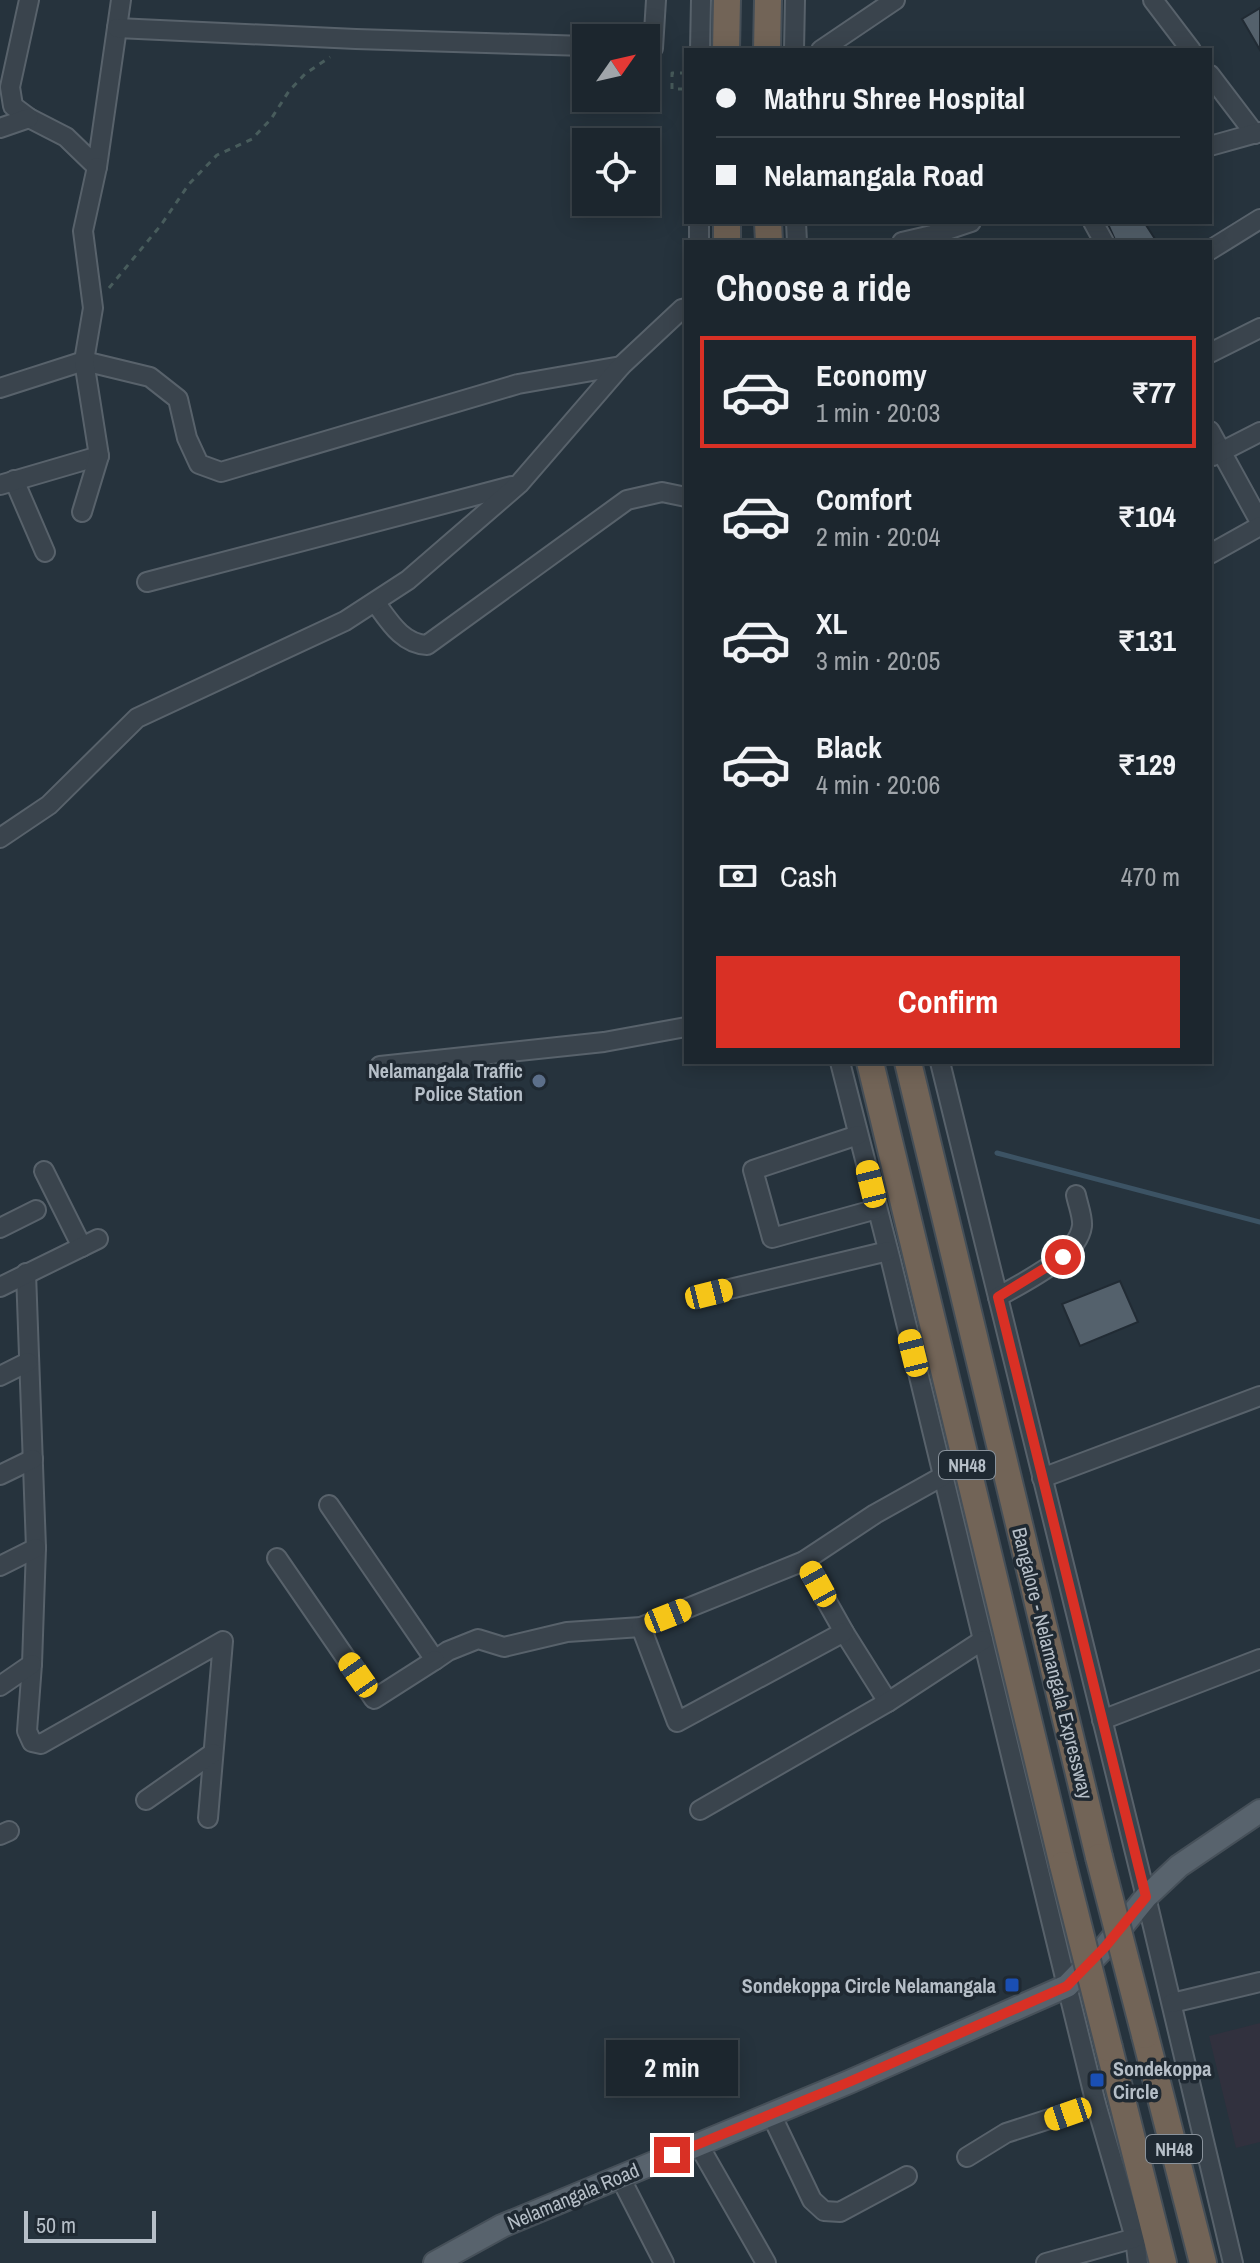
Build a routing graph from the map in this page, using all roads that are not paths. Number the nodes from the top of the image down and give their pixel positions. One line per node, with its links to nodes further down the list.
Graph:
1 (29, 0): 20 (street)
2 (121, 0): 11 (street)
3 (656, 0): 10 (street)
4 (701, 0): 13 (street)
5 (727, 0): 14 (highway)
6 (768, 0): 15 (highway)
7 (795, 0): 16 (street)
8 (895, 0): 17 (street)
9 (1153, 0): 18 (street)
10 (654, 24)
11 (117, 28): 12 (street); 25 (street)
12 (572, 46)
13 (700, 48)
14 (726, 48)
15 (767, 48)
16 (794, 48)
17 (824, 48)
18 (1189, 48)
19 (1212, 77): 23 (street)
20 (6, 106): 21 (street)
21 (29, 118): 22 (street); 25 (street)
22 (0, 128)
23 (1258, 133): 24 (street)
24 (1212, 145)
25 (97, 167): 33 (street)
26 (1260, 219): 29 (street)
27 (966, 224): 28 (street)
28 (932, 239)
29 (1212, 249)
30 (684, 308): 34 (street)
31 (1260, 328): 32 (street)
32 (1212, 352)
33 (84, 361): 34 (street); 35 (street); 38 (street)
34 (621, 366): 40 (street)
35 (0, 388)
36 (1260, 432): 37 (street)
37 (1216, 454): 43 (street)
38 (99, 456): 39 (street); 42 (street)
39 (7, 483): 44 (street)
40 (519, 484): 46 (street); 47 (street)
41 (684, 497): 47 (street)
42 (82, 512)
43 (1260, 524): 45 (street)
44 (45, 552)
45 (1212, 553)
46 (147, 582)
47 (375, 602): 48 (street)
48 (0, 838)
49 (684, 1027): 54 (street)
50 (840, 1064): 55 (street)
51 (870, 1064): 108 (highway, Bangalore - Nelamangala Expressway / NH48, bridge)
52 (908, 1064): 109 (highway, Bangalore - Nelamangala Expressway / NH48, bridge)
53 (940, 1064): 65 (street)
54 (380, 1066)
55 (858, 1135): 58 (street); 58 (street)
56 (44, 1171): 62 (street)
57 (1076, 1195): 65 (street)
58 (877, 1209): 61 (street)
59 (36, 1210): 60 (street)
60 (0, 1228)
61 (888, 1251): 64 (street); 71 (street)
62 (26, 1273): 63 (street); 66 (street)
63 (0, 1287)
64 (709, 1294)
65 (998, 1297): 72 (street)
66 (28, 1362): 67 (street); 69 (street)
67 (0, 1376)
68 (1260, 1396): 72 (street)
69 (33, 1459): 70 (street); 74 (street)
70 (0, 1475)
71 (943, 1476): 76 (street); 80 (street)
72 (1042, 1478): 86 (street)
73 (329, 1505): 82 (street)
74 (36, 1548): 77 (street); 83 (street)
75 (277, 1558): 82 (street)
76 (804, 1561): 78 (street); 79 (street)
77 (0, 1566)
78 (641, 1627): 79 (street); 82 (street)
79 (844, 1632): 85 (street)
80 (983, 1640): 85 (street); 94 (street)
81 (1260, 1659): 86 (street)
82 (435, 1660)
83 (32, 1664): 84 (street); 87 (street)
84 (0, 1686)
85 (888, 1702): 89 (street)
86 (1102, 1720): 92 (street)
87 (213, 1753): 88 (street); 91 (street)
88 (146, 1800)
89 (700, 1810)
90 (1260, 1811): 92 (main road)
91 (208, 1818)
92 (1146, 1897): 94 (main road); 95 (street)
93 (1260, 1982): 95 (street)
94 (1067, 1986): 96 (street); 97 (main road, Nelamangala Road)
95 (1172, 2003): 110 (street)
96 (1096, 2104): 99 (street); 102 (street)
97 (771, 2114): 98 (main road, Nelamangala Road); 100 (street)
98 (698, 2144): 101 (main road, Nelamangala Road); 105 (street)
99 (967, 2157)
100 (907, 2176)
101 (620, 2177): 103 (main road, Nelamangala Road); 104 (street)
102 (1135, 2238): 106 (street); 107 (street)
103 (435, 2263)
104 (664, 2263)
105 (766, 2263)
106 (1046, 2263)
107 (1138, 2263)
108 (1163, 2263)
109 (1203, 2263)
110 (1233, 2263)

